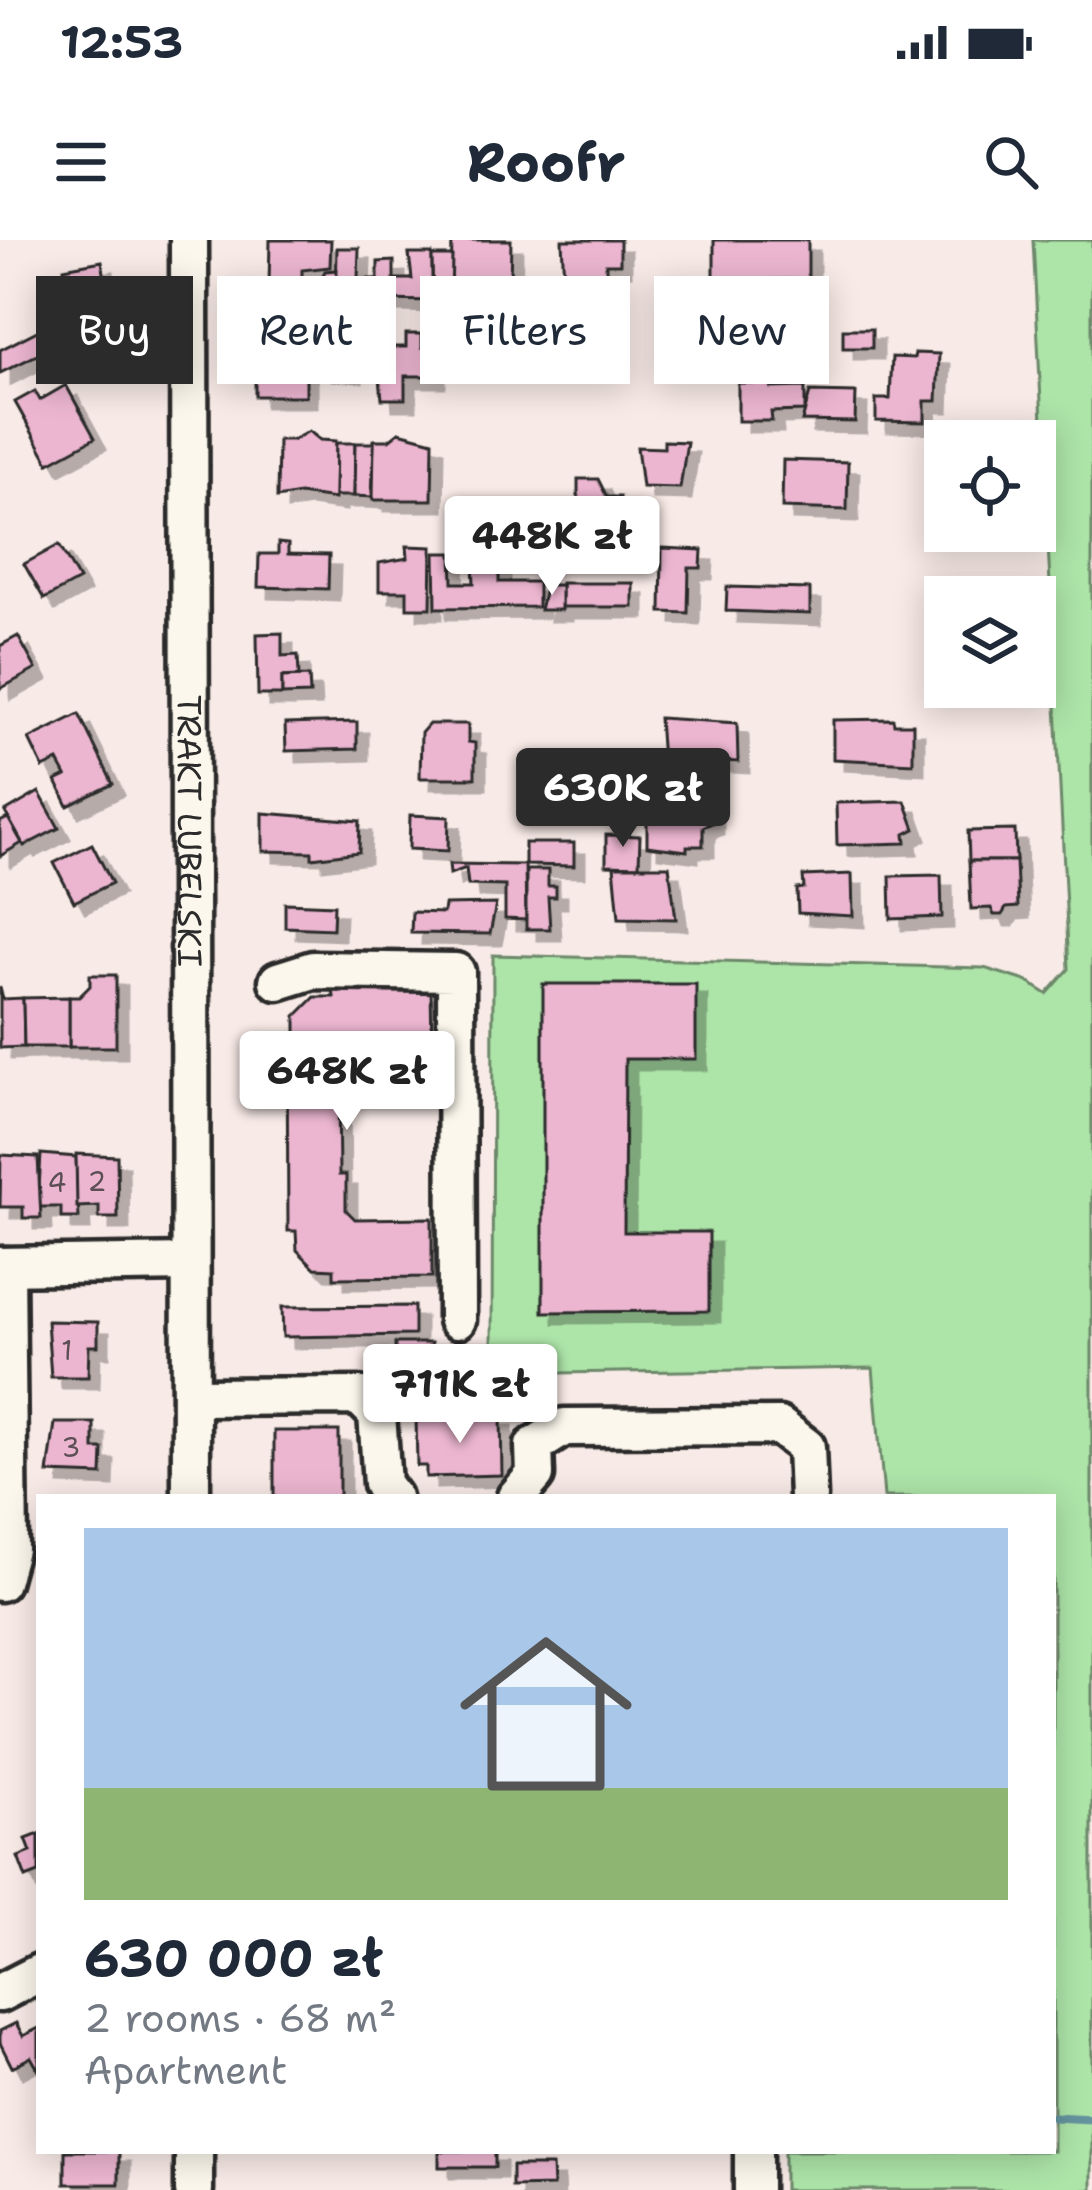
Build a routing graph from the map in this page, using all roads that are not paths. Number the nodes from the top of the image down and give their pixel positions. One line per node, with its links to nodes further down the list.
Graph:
1 (189, 240): 3 (street, TRAKT LUBELSKI)
2 (278, 981): 5 (street)
3 (189, 1263): 4 (street); 6 (street, TRAKT LUBELSKI)
4 (3, 1266): 11 (street)
5 (457, 1320)
6 (191, 1397): 7 (street, TRAKT LUBELSKI); 8 (street)
7 (191, 1494)
8 (390, 1494)
9 (519, 1494): 10 (street)
10 (808, 1494)
11 (0, 1582)
12 (36, 1974): 13 (street)
13 (0, 1993)
14 (194, 2154): 16 (street)
15 (753, 2154): 17 (street)
16 (194, 2190)
17 (753, 2190)

